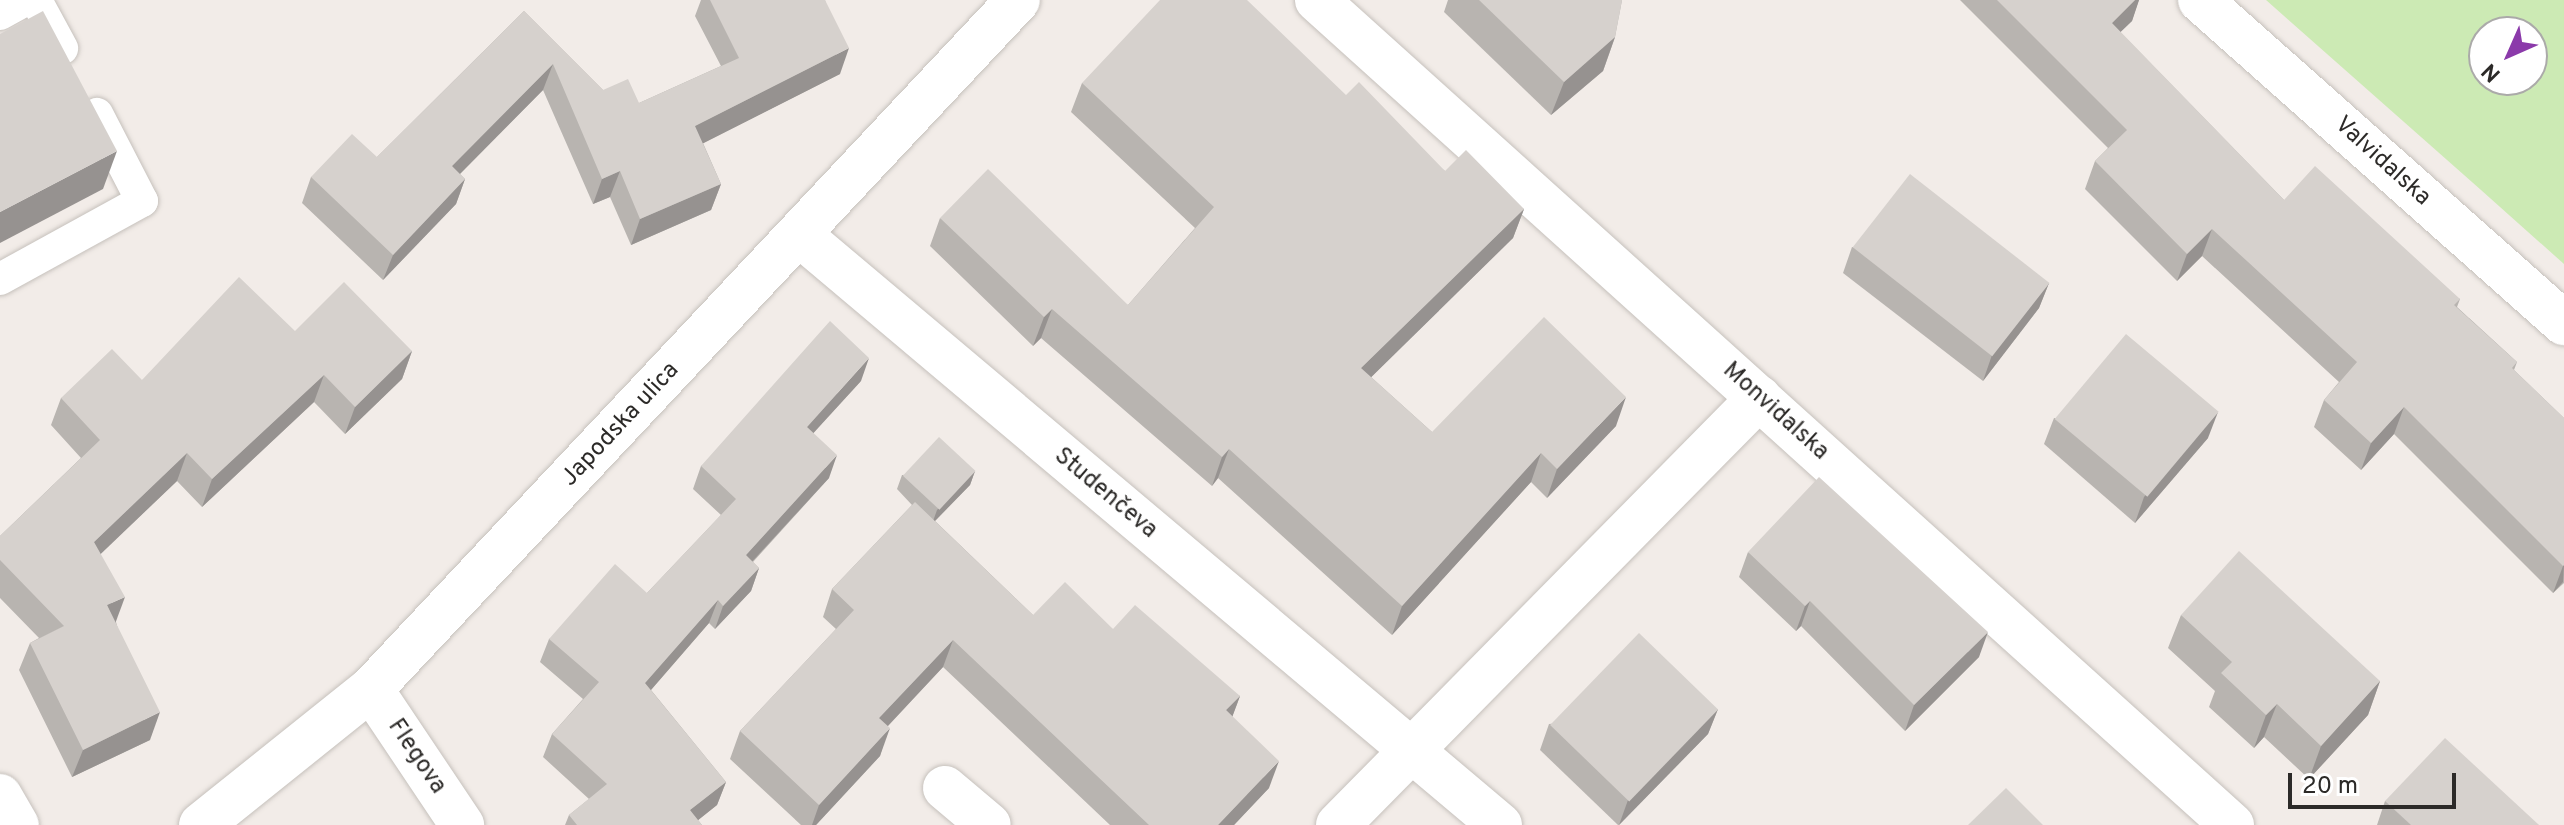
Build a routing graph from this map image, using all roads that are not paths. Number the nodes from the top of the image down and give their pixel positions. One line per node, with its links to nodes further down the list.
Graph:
1 (25, 0): 6 (lane)
2 (36, 0): 8 (lane)
3 (1018, 0): 7 (street, Japodska ulica)
4 (1317, 0): 10 (street, Monvidalska)
5 (2200, 0): 9 (street, Valvidalska)
6 (0, 14)
7 (801, 236): 11 (street, Japodska ulica); 12 (street, Studenčeva)
8 (0, 279)
9 (2564, 323)
10 (1759, 398): 12 (street); 21 (street, Monvidalska)
11 (371, 689): 16 (street, Japodska ulica); 17 (street, Flegova)
12 (1410, 752): 19 (street); 20 (street, Studenčeva)
13 (945, 788): 18 (street)
14 (0, 796): 15 (street)
15 (17, 825)
16 (201, 825)
17 (462, 825)
18 (989, 825)
19 (1338, 825)
20 (1500, 825)
21 (2232, 825)

